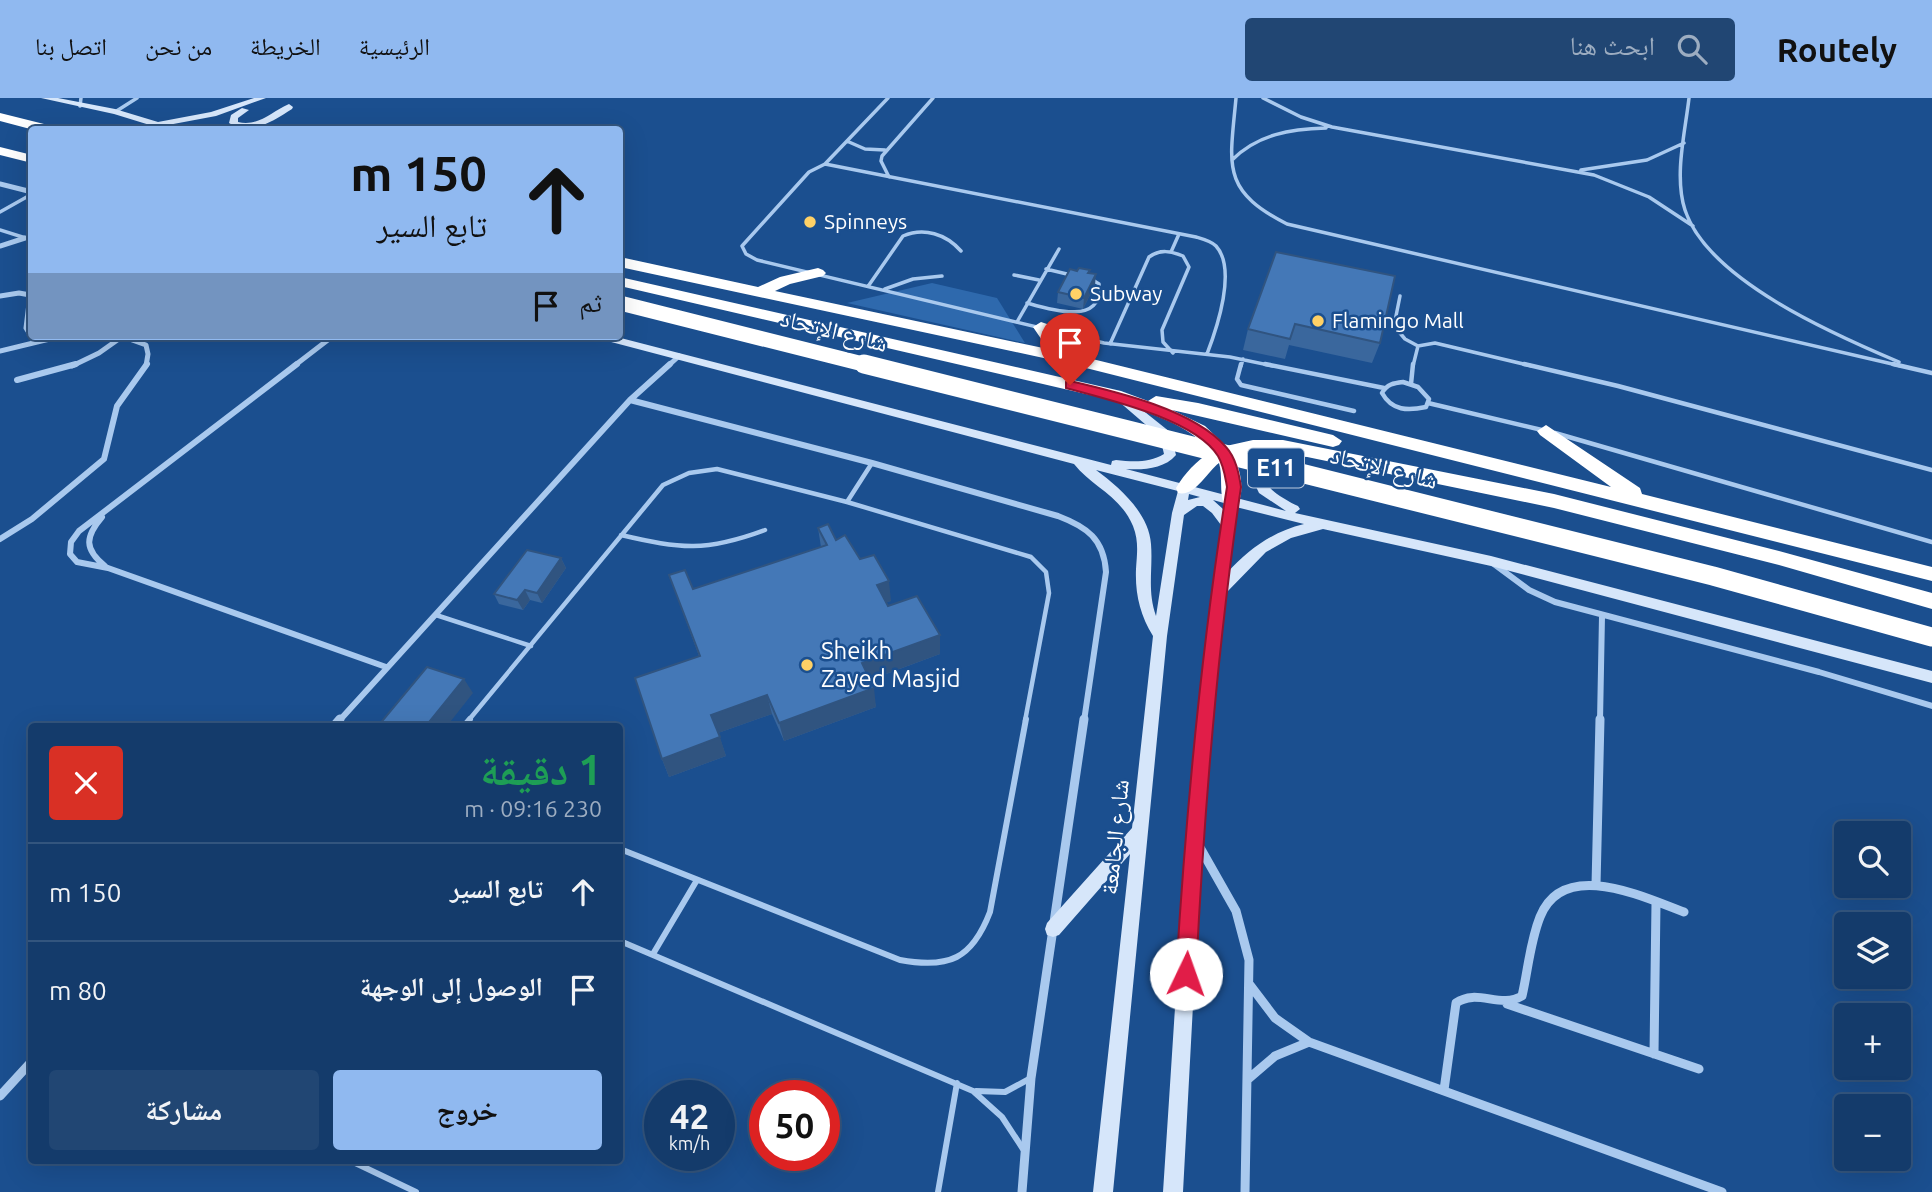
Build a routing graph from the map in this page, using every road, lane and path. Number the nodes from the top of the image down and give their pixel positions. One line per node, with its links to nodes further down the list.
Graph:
1 (45, 98): 11 (main road)
2 (137, 98): 13 (lane)
3 (262, 98): 15 (main road)
4 (268, 98): 18 (main road)
5 (300, 98): 12 (main road)
6 (888, 98): 22 (lane)
7 (933, 98): 24 (lane)
8 (1236, 98): 27 (lane)
9 (1263, 98): 21 (lane)
10 (1689, 98): 23 (lane)
11 (80, 102): 13 (main road)
12 (289, 107): 19 (main road); 20 (main road)
13 (115, 112): 15 (main road)
14 (0, 117): 16 (highway)
15 (154, 123): 17 (main road)
16 (35, 126)
17 (164, 126)
18 (240, 126)
19 (249, 126)
20 (272, 126)
21 (1332, 127): 27 (lane); 29 (lane)
22 (849, 142): 24 (lane); 28 (lane)
23 (1684, 143): 29 (lane); 35 (lane)
24 (886, 150): 30 (lane)
25 (0, 151): 26 (highway)
26 (28, 158)
27 (1231, 161): 79 (lane)
28 (825, 164): 30 (lane); 46 (lane)
29 (1575, 170): 35 (lane)
30 (889, 177): 37 (lane)
31 (0, 184): 32 (street)
32 (28, 192)
33 (28, 195): 34 (lane)
34 (0, 212)
35 (1693, 226): 79 (lane)
36 (0, 230): 38 (lane)
37 (1180, 234): 43 (lane); 75 (lane)
38 (28, 237)
39 (28, 237): 40 (street)
40 (0, 246)
41 (1059, 248): 45 (lane)
42 (961, 251): 53 (lane)
43 (1171, 253): 71 (lane); 74 (lane)
44 (623, 263): 55 (highway, شارع الإتحاد / E11)
45 (1046, 269): 49 (lane); 51 (lane)
46 (818, 273): 53 (lane); 55 (highway)
47 (1014, 275): 51 (lane)
48 (942, 276): 54 (lane)
49 (1078, 276)
50 (1089, 279): 59 (lane)
51 (1039, 280): 59 (lane)
52 (623, 283): 84 (highway)
53 (869, 285): 54 (lane)
54 (884, 289): 62 (lane)
55 (757, 293): 77 (highway, شارع الإتحاد / E11)
56 (28, 295): 57 (street)
57 (0, 296)
58 (1400, 296): 72 (lane)
59 (1027, 303): 62 (lane)
60 (623, 304): 116 (highway, شارع الإتحاد / E11, bridge)
61 (28, 312): 64 (street)
62 (1017, 322): 63 (lane)
63 (1041, 327): 71 (lane); 77 (highway)
64 (28, 331)
65 (40, 340): 70 (street)
66 (117, 340): 81 (street)
67 (133, 340): 105 (street)
68 (328, 340): 99 (street)
69 (616, 340): 76 (main road)
70 (34, 341): 73 (street)
71 (1110, 344): 74 (lane)
72 (1418, 346): 82 (lane); 93 (lane)
73 (0, 351)
74 (1173, 352): 75 (lane)
75 (1207, 354): 78 (lane)
76 (679, 356): 85 (street); 91 (main road)
77 (1062, 357): 96 (highway, شارع الإتحاد / E11)
78 (1243, 359): 83 (lane); 87 (lane)
79 (1914, 369): 80 (lane)
80 (1932, 373)
81 (17, 380)
82 (1411, 384): 83 (lane); 86 (lane)
83 (1384, 388): 86 (lane)
84 (1121, 397): 90 (highway); 91 (main road); 94 (highway)
85 (630, 400): 92 (street); 113 (street)
86 (1428, 403): 88 (lane)
87 (1354, 411)
88 (1546, 431): 96 (highway); 107 (lane)
89 (1314, 451): 90 (highway); 94 (highway); 106 (main road)
90 (1223, 452): 95 (highway); 97 (highway)
91 (1076, 461): 95 (main road); 115 (main road)
92 (872, 463): 98 (lane); 130 (street)
93 (1932, 470)
94 (1471, 485): 112 (highway)
95 (1185, 488): 97 (main road); 100 (main road, شارع الجامعة)
96 (1640, 498): 110 (highway, شارع الإتحاد / E11)
97 (1231, 499): 101 (main road); 102 (main road)
98 (846, 502): 104 (lane); 126 (lane)
99 (114, 506): 109 (street); 109 (street)
100 (1178, 513): 101 (main road); 115 (main road, شارع الجامعة)
101 (1227, 524): 111 (main road)
102 (1324, 525): 106 (main road); 111 (main road)
103 (765, 530): 104 (lane)
104 (621, 535): 117 (lane)
105 (0, 539)
106 (1407, 541): 108 (main road)
107 (1932, 542)
108 (1490, 561): 114 (street); 119 (main road)
109 (108, 568): 118 (street)
110 (1932, 574)
111 (1218, 593): 124 (main road)
112 (1932, 601)
113 (436, 615): 117 (lane); 118 (street)
114 (1602, 616): 120 (street); 127 (street)
115 (1160, 636): 123 (main road, شارع الجامعة)
116 (1932, 637)
117 (531, 646): 122 (lane)
118 (386, 667): 121 (street)
119 (1932, 677)
120 (1932, 706)
121 (337, 723)
122 (467, 723)
123 (1140, 831): 130 (main road); 150 (main road, شارع الجامعة)
124 (1194, 837): 133 (street); 151 (main road)
125 (623, 850): 126 (lane)
126 (697, 880): 132 (lane)
127 (1597, 885): 128 (street); 134 (street)
128 (1656, 903): 129 (street); 136 (street)
129 (1684, 912)
130 (1053, 929): 139 (street)
131 (623, 942): 132 (lane)
132 (653, 954): 141 (lane)
133 (1250, 985): 135 (street); 140 (street)
134 (1506, 1004): 136 (street); 142 (street)
135 (1310, 1042): 140 (street); 142 (street)
136 (1654, 1054): 138 (street)
137 (28, 1065): 144 (street)
138 (1699, 1069)
139 (1031, 1078): 143 (lane); 145 (street)
140 (1247, 1080): 152 (street)
141 (957, 1083): 143 (lane); 148 (lane)
142 (1444, 1090): 153 (street)
143 (973, 1091): 145 (lane)
144 (0, 1096)
145 (1025, 1152): 149 (street)
146 (357, 1164): 147 (lane)
147 (416, 1192)
148 (938, 1192)
149 (1021, 1192)
150 (1103, 1192)
151 (1173, 1192)
152 (1245, 1192)
153 (1722, 1192)

